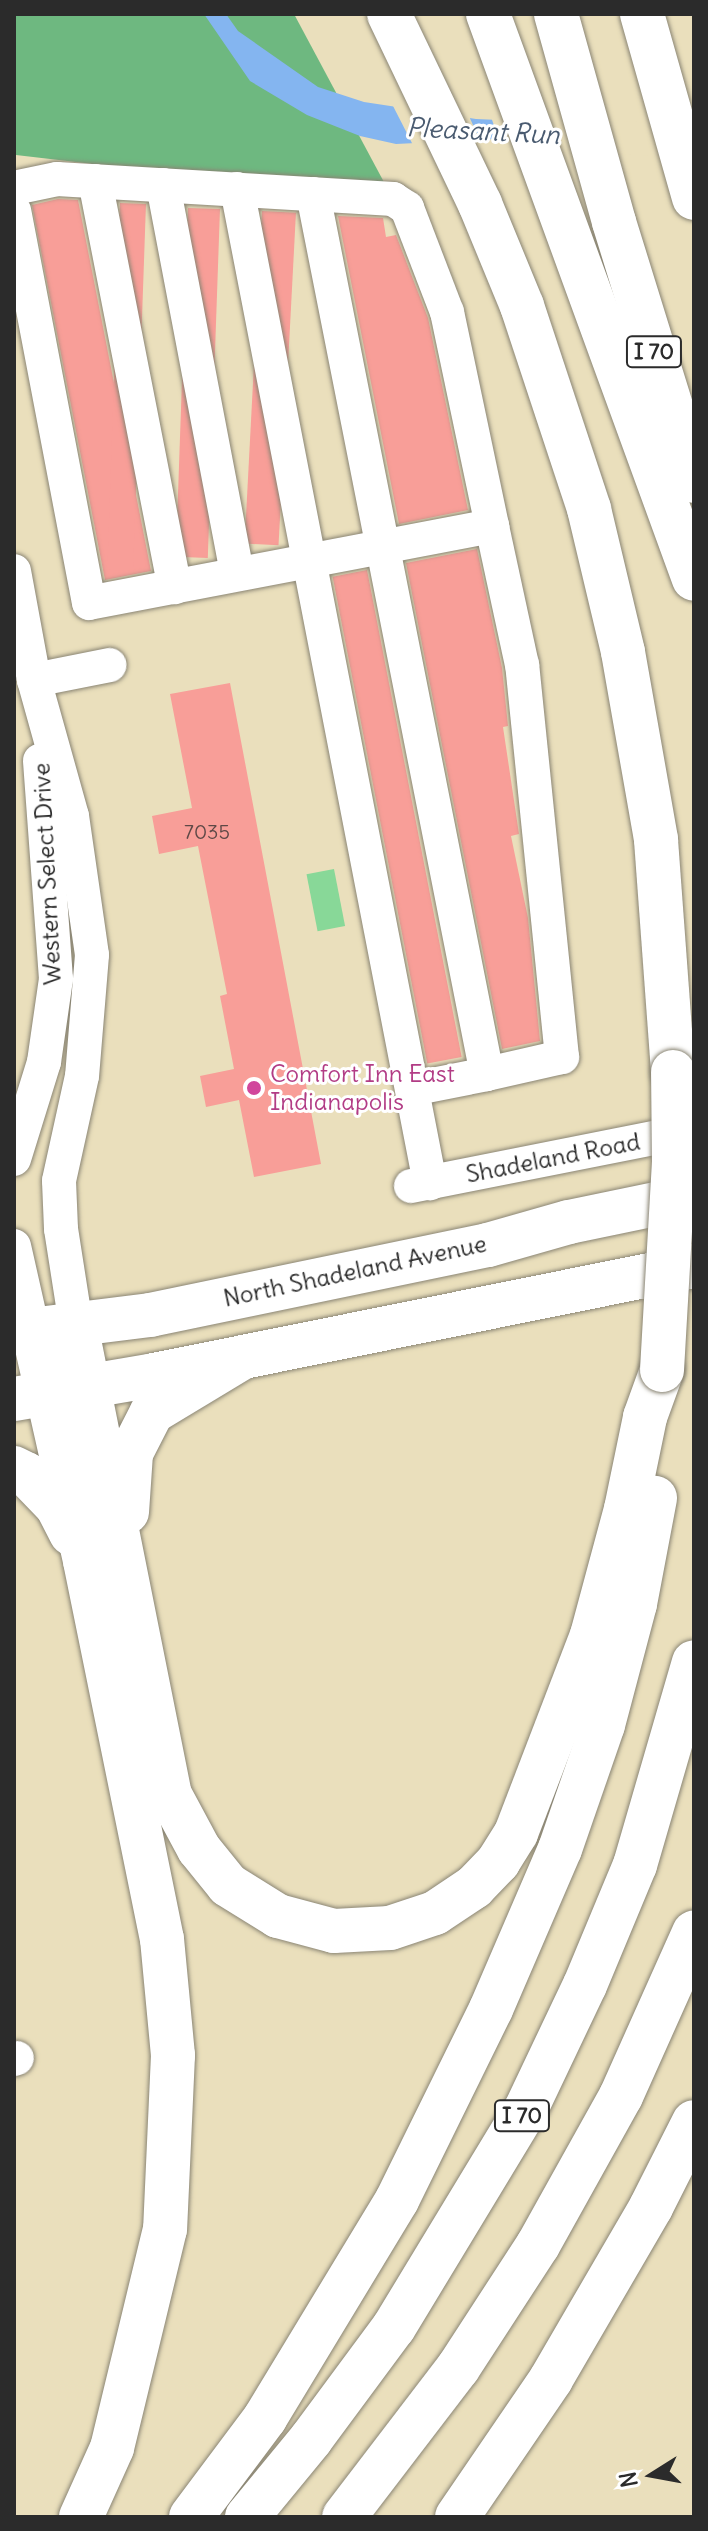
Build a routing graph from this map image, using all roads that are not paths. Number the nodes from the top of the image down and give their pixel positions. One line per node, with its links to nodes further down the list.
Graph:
1 (556, 14): 12 (main road, I 70)
2 (642, 14): 10 (main road)
3 (397, 30): 32 (main road, bridge)
4 (494, 32): 18 (main road)
5 (95, 181): 6 (street); 7 (street); 19 (street)
6 (163, 185): 8 (street); 17 (street)
7 (14, 188)
8 (237, 189): 9 (street); 15 (street)
9 (313, 194): 13 (street); 14 (street)
10 (694, 198)
11 (14, 211): 19 (street)
12 (694, 481)
13 (492, 526): 14 (street); 22 (street)
14 (382, 547): 15 (street); 22 (street)
15 (309, 560): 17 (street); 23 (street)
16 (14, 571): 21 (street, Western Select Drive)
17 (237, 574): 19 (street)
18 (694, 579)
19 (175, 587)
20 (110, 665): 21 (street)
21 (34, 680): 25 (street, Western Select Drive); 29 (street, Western Select Drive)
22 (487, 1074): 23 (street)
23 (412, 1089): 24 (street, Shadeland Road)
24 (694, 1130)
25 (14, 1159)
26 (694, 1196): 29 (main road, North Shadeland Avenue)
27 (14, 1246): 30 (street)
28 (694, 1266): 31 (main road)
29 (76, 1325): 30 (main road, North Shadeland Avenue); 33 (main road)
30 (23, 1332): 33 (main road)
31 (243, 1357): 33 (main road); 35 (main road)
32 (662, 1370): 35 (main road); 40 (main road)
33 (50, 1392): 35 (main road)
34 (14, 1468): 35 (main road)
35 (104, 1567): 39 (main road)
36 (694, 1662): 41 (main road, I 70)
37 (694, 1933): 42 (main road)
38 (694, 2122): 43 (main road)
39 (81, 2517)
40 (191, 2517)
41 (247, 2517)
42 (344, 2517)
43 (457, 2517)

